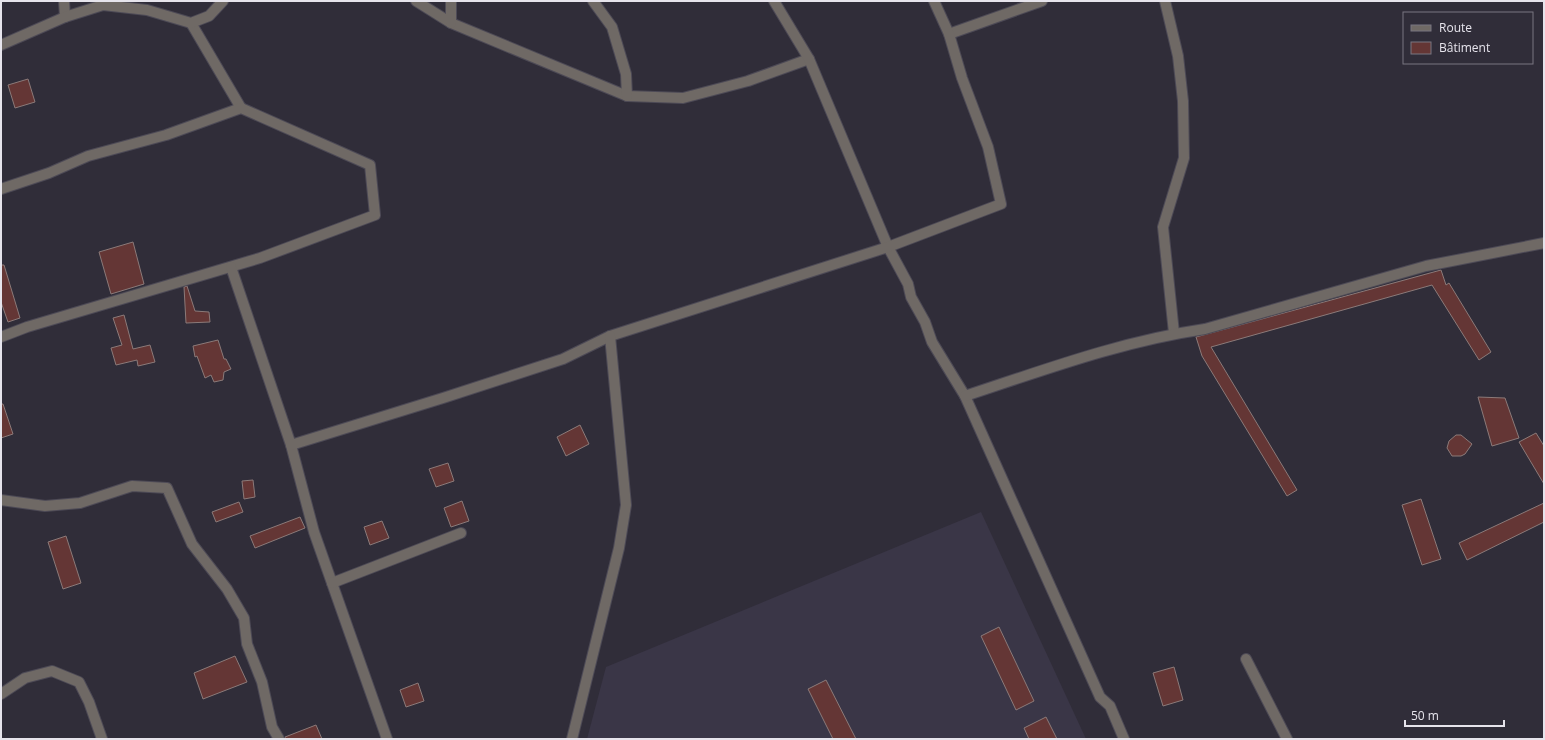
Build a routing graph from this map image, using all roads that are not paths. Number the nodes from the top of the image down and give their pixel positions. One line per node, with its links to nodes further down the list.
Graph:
1 (64, 1): 10 (street)
2 (223, 1): 11 (street)
3 (416, 1): 12 (street)
4 (451, 1): 12 (street)
5 (593, 1): 16 (street)
6 (774, 1): 15 (street)
7 (934, 1): 13 (street)
8 (1042, 1): 13 (street)
9 (1165, 1): 22 (street)
10 (65, 16): 11 (street); 14 (street)
11 (191, 23): 17 (street)
12 (451, 23): 16 (street)
13 (949, 34): 20 (street)
14 (1, 45)
15 (809, 60): 16 (street); 20 (street)
16 (627, 96)
17 (241, 108): 18 (street); 21 (street)
18 (1, 189)
19 (1544, 243): 22 (street)
20 (888, 247): 23 (street); 25 (street)
21 (232, 267): 24 (street); 26 (street)
22 (1174, 333): 25 (street)
23 (610, 336): 26 (street); 35 (street)
24 (1, 337)
25 (965, 396): 36 (street)
26 (291, 445): 29 (street)
27 (1, 500): 33 (street)
28 (461, 533): 29 (street)
29 (332, 583): 34 (street)
30 (1246, 659): 37 (street)
31 (1, 694): 32 (street)
32 (102, 739)
33 (279, 739)
34 (387, 739)
35 (572, 739)
36 (1124, 739)
37 (1287, 739)

